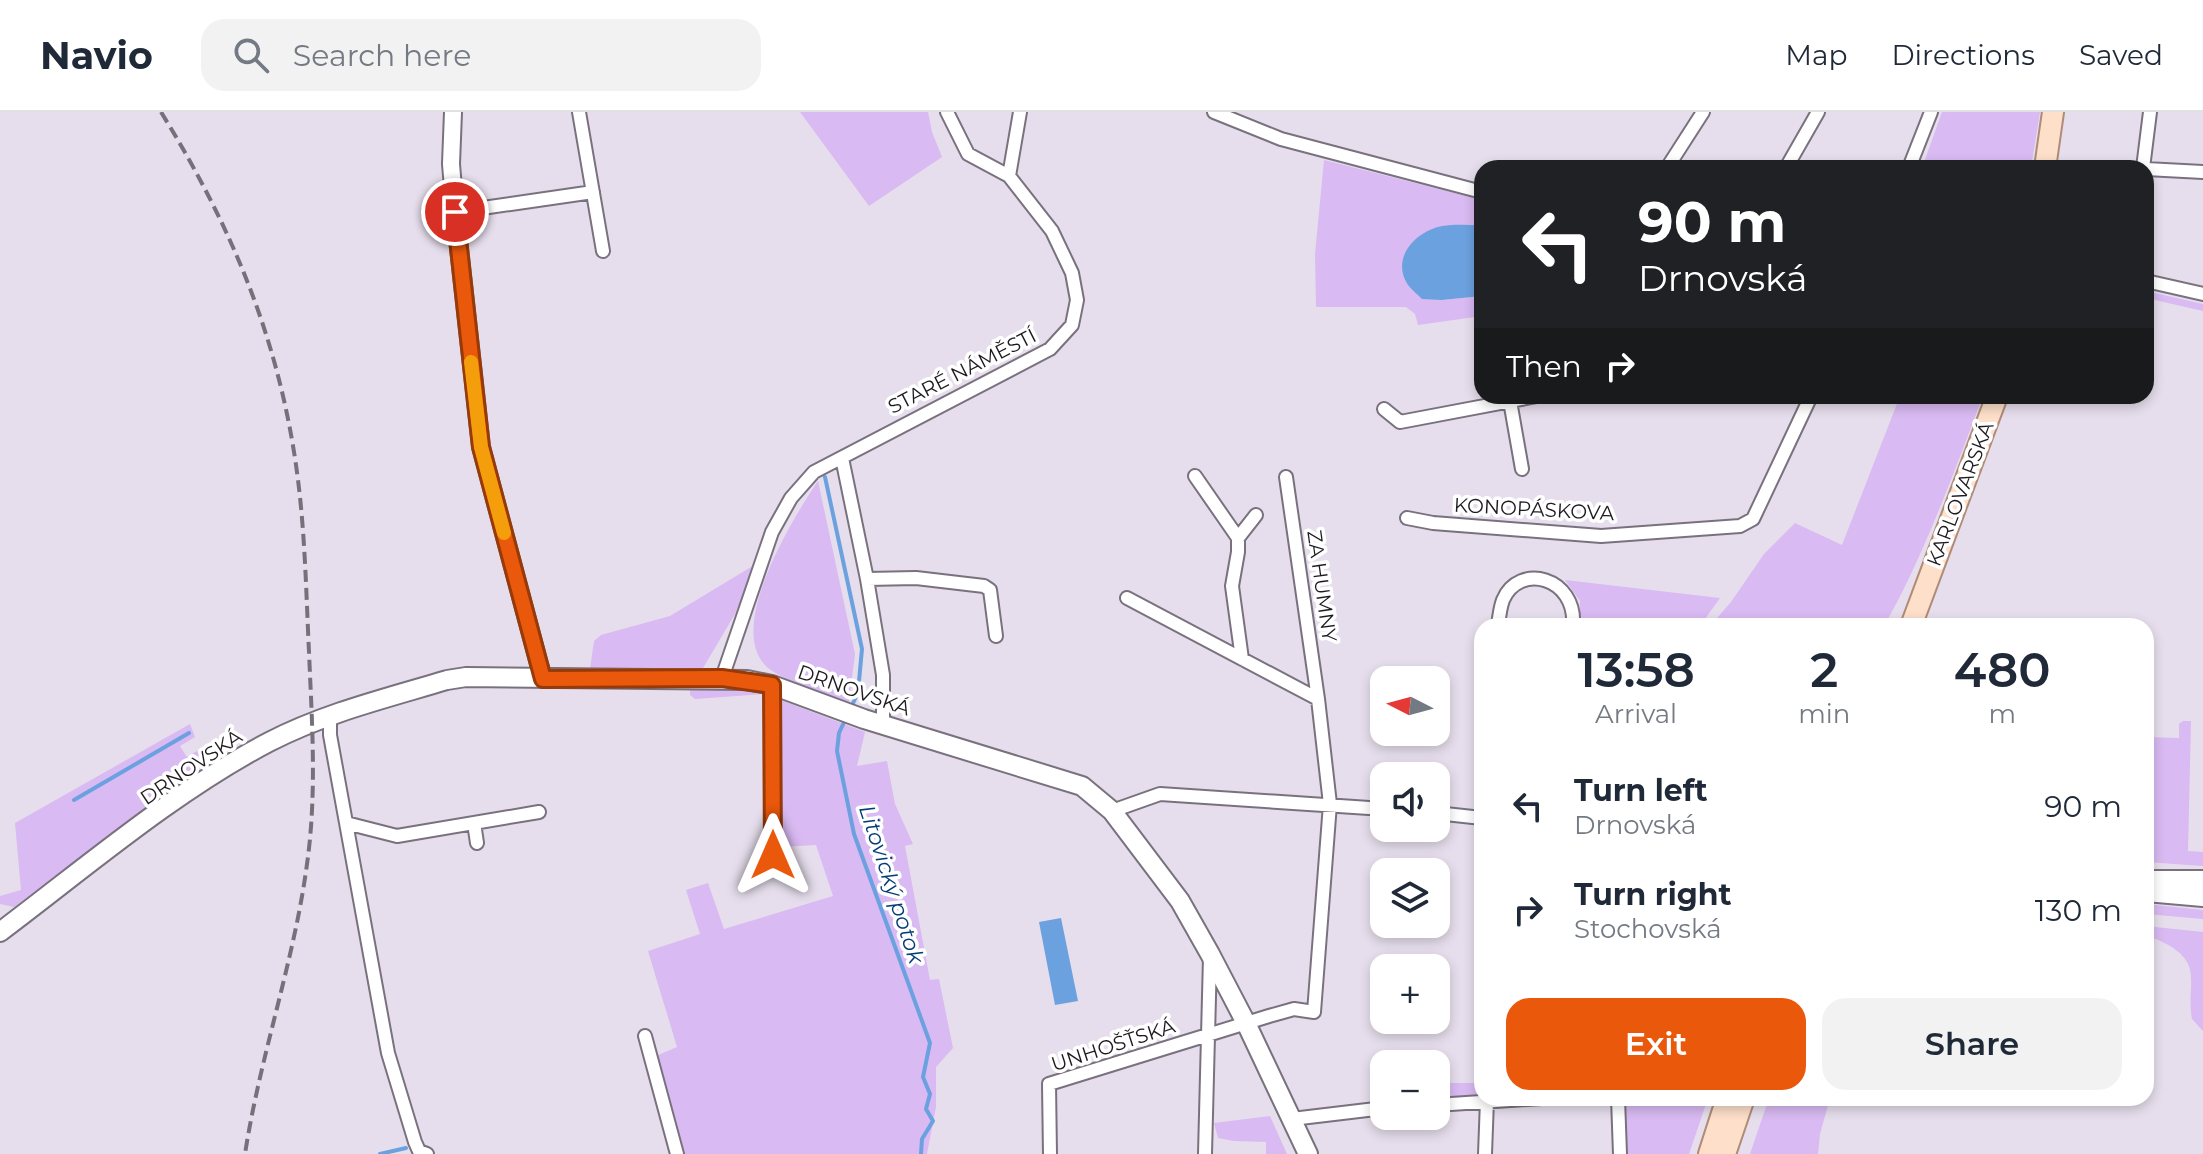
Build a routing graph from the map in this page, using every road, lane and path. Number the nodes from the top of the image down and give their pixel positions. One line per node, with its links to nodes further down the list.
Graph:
1 (453, 112): 21 (street)
2 (579, 112): 20 (street)
3 (947, 112): 18 (street)
4 (1020, 112): 18 (street)
5 (1214, 112): 19 (street)
6 (1703, 112): 11 (street)
7 (1818, 112): 12 (street)
8 (1931, 112): 13 (street)
9 (2053, 112): 14 (main road)
10 (2150, 112): 15 (street)
11 (1672, 160)
12 (1791, 160)
13 (1912, 160)
14 (2046, 160)
15 (2145, 160)
16 (2154, 170): 17 (street)
17 (2203, 172)
18 (1009, 176): 30 (street, STARÉ NÁMĚSTÍ)
19 (1474, 190)
20 (593, 192): 21 (street); 22 (street)
21 (455, 212): 47 (street)
22 (603, 251)
23 (2154, 283): 24 (street)
24 (2203, 294)
25 (1494, 404): 29 (street)
26 (1511, 404): 31 (street)
27 (1807, 404): 35 (street, KONOPÁSKOVA)
28 (1994, 404): 38 (main road, KARLOVARSKÁ)
29 (1384, 409)
30 (842, 458): 37 (street); 46 (street, STARÉ NÁMĚSTÍ)
31 (1522, 469)
32 (1195, 476): 36 (street)
33 (1286, 477): 49 (street, ZA HUMNY)
34 (1256, 515): 36 (street)
35 (1407, 518)
36 (1238, 538): 45 (street)
37 (867, 579): 44 (street); 51 (street)
38 (1923, 591): 42 (main road, KARLOVARSKÁ); 43 (main road, KARLOVARSKÁ)
39 (1127, 598): 45 (street)
40 (1500, 618): 41 (street)
41 (1572, 618)
42 (1907, 618)
43 (1914, 618)
44 (996, 636)
45 (1242, 659): 49 (street)
46 (722, 678): 47 (main road, DRNOVSKÁ); 48 (main road, DRNOVSKÁ)
47 (543, 679): 50 (main road, DRNOVSKÁ)
48 (772, 685): 51 (main road, DRNOVSKÁ); 61 (street)
49 (1318, 699): 52 (street, ZA HUMNY)
50 (330, 716): 58 (street); 66 (main road, DRNOVSKÁ)
51 (883, 725): 54 (main road, DRNOVSKÁ)
52 (1330, 804): 53 (street); 54 (street); 68 (street, ZA HUMNY)
53 (1370, 808)
54 (1112, 811): 67 (main road, DRNOVSKÁ)
55 (539, 812): 59 (street)
56 (1450, 815): 57 (street)
57 (1474, 817)
58 (346, 823): 59 (street); 79 (street)
59 (474, 823): 60 (street)
60 (477, 843)
61 (773, 855)
62 (2154, 880): 63 (main road)
63 (2203, 880)
64 (2154, 893): 65 (main road)
65 (2203, 897)
66 (4, 924)
67 (1210, 954): 68 (main road, DRNOVSKÁ); 69 (street)
68 (1246, 1023): 69 (street); 78 (main road, DRNOVSKÁ)
69 (1208, 1035): 81 (street, UNHOŠŤSKÁ); 82 (street)
70 (645, 1036): 80 (street)
71 (1474, 1101): 72 (street)
72 (1450, 1104)
73 (1487, 1106): 84 (street)
74 (1618, 1106): 85 (street)
75 (1724, 1106): 86 (main road)
76 (1741, 1106): 87 (main road)
77 (1370, 1110): 78 (street)
78 (1292, 1119): 83 (main road, DRNOVSKÁ)
79 (423, 1153)
80 (677, 1154)
81 (1050, 1154)
82 (1205, 1154)
83 (1308, 1154)
84 (1485, 1154)
85 (1620, 1154)
86 (1709, 1154)
87 (1725, 1154)

